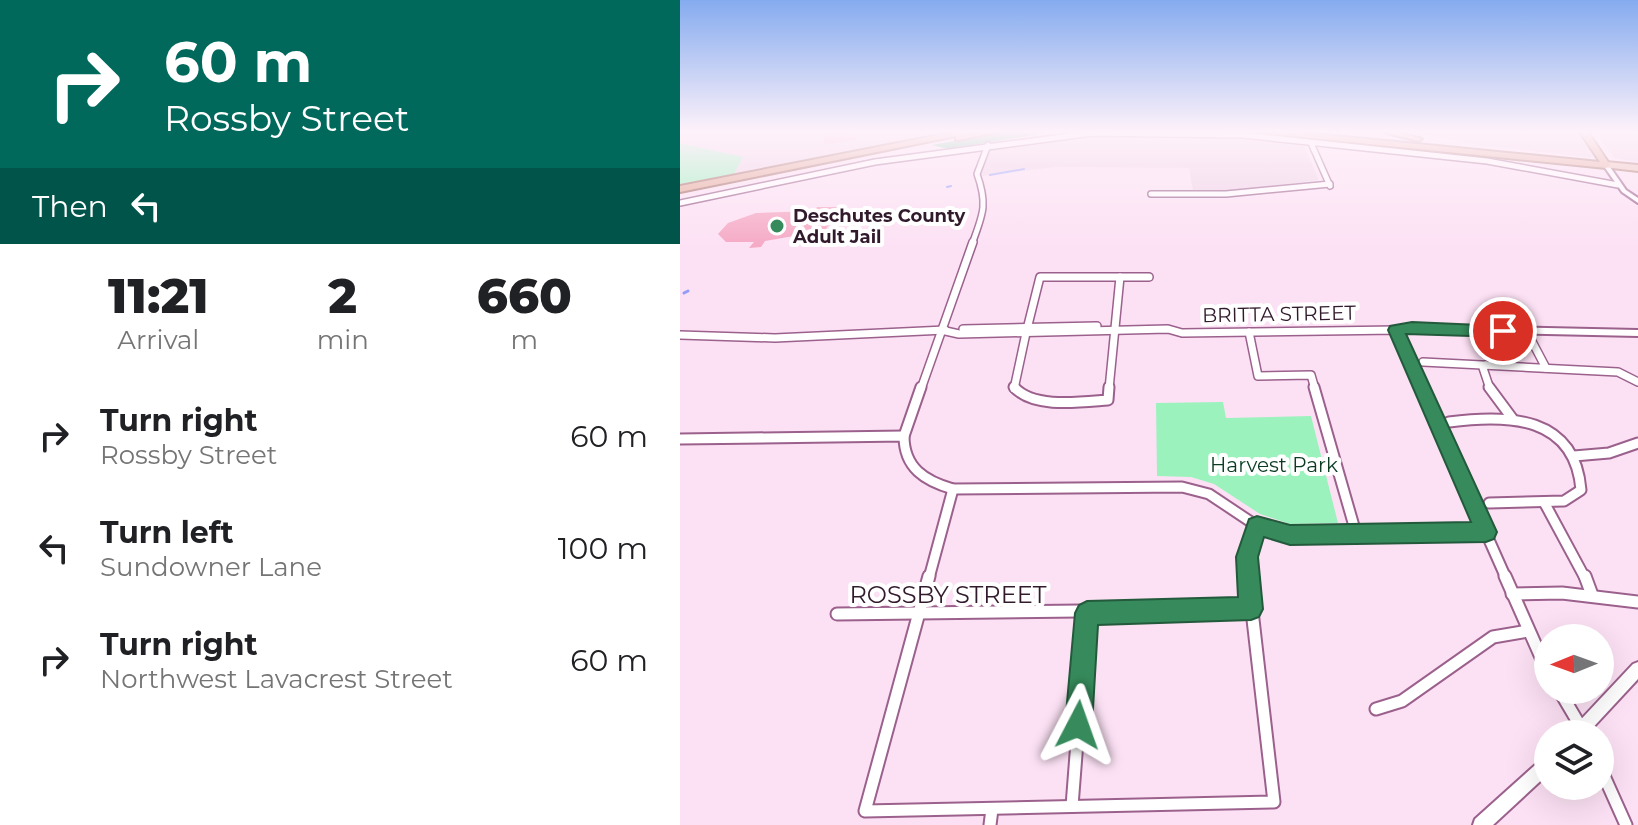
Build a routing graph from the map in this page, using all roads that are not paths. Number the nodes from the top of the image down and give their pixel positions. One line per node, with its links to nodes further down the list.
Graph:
1 (779, 170): 8 (highway)
2 (823, 170): 11 (street)
3 (978, 170): 15 (street)
4 (1323, 170): 9 (street)
5 (1542, 170): 7 (street)
6 (1609, 170): 7 (street)
7 (1618, 185): 10 (street)
8 (680, 189)
9 (1151, 194)
10 (1638, 201)
11 (680, 203)
12 (1120, 277): 13 (street); 14 (street); 16 (street)
13 (1149, 277)
14 (1027, 329): 15 (street, BRITTA STREET); 16 (street, BRITTA STREET); 16 (street)
15 (941, 330): 21 (street, BRITTA STREET); 28 (street)
16 (1113, 330): 18 (street, BRITTA STREET)
17 (1396, 330): 18 (street, BRITTA STREET); 19 (street, BRITTA STREET); 36 (street)
18 (1249, 332): 37 (street)
19 (1527, 332): 20 (street, BRITTA STREET); 24 (street)
20 (1638, 333)
21 (680, 335)
22 (1423, 362): 23 (street)
23 (1486, 365): 24 (street); 26 (street)
24 (1546, 368): 25 (street)
25 (1638, 382)
26 (1512, 419): 27 (street); 31 (street)
27 (1449, 422)
28 (904, 436): 29 (street); 32 (street)
29 (680, 439)
30 (1638, 443): 31 (street)
31 (1574, 456): 33 (street)
32 (953, 489): 35 (street); 42 (street)
33 (1544, 502): 34 (street); 39 (street)
34 (1489, 503)
35 (1257, 526): 37 (street); 41 (street)
36 (1486, 532): 37 (street); 38 (street)
37 (1356, 533)
38 (1512, 594): 39 (street); 45 (street)
39 (1592, 595): 40 (street)
40 (1638, 602)
41 (1251, 609): 43 (street, ROSSBY STREET); 52 (street)
42 (918, 613): 43 (street, ROSSBY STREET); 44 (street, ROSSBY STREET); 53 (street)
43 (1087, 613): 52 (street)
44 (837, 614)
45 (1528, 631): 46 (street); 48 (street)
46 (1534, 644)
47 (1638, 669): 49 (street)
48 (1376, 709)
49 (1593, 720)
50 (1534, 776): 55 (street)
51 (1614, 798): 56 (street)
52 (1072, 806): 53 (street)
53 (992, 809): 54 (street)
54 (990, 825)
55 (1481, 825)
56 (1626, 825)

